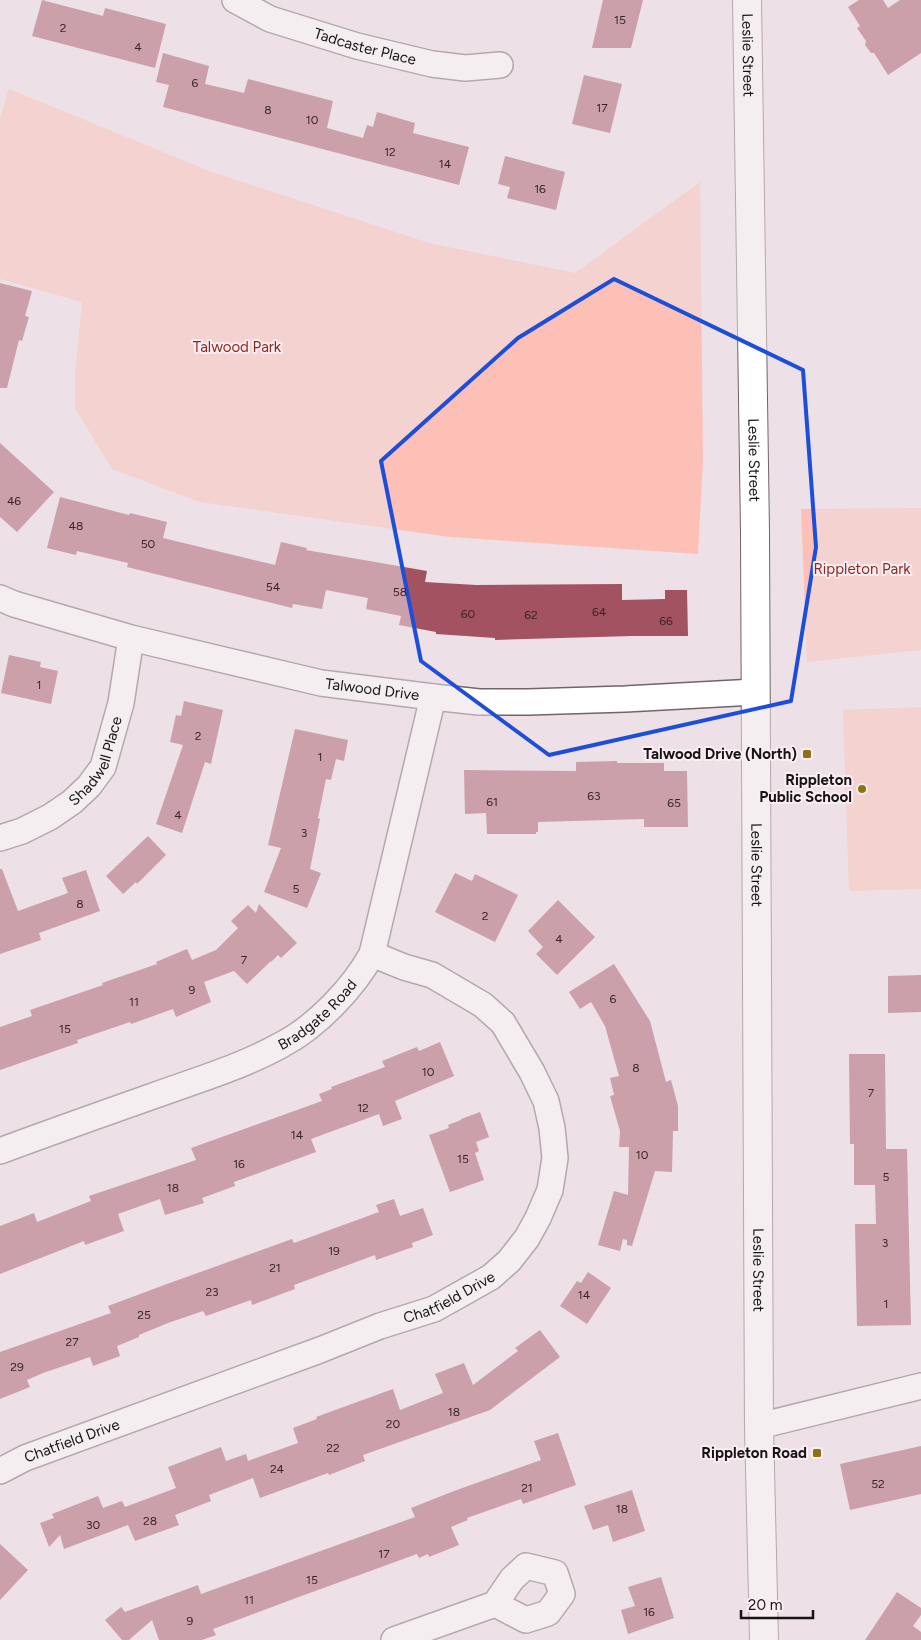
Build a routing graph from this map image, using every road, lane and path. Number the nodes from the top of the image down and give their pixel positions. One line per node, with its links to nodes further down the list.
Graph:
1 (235, 0): 3 (street, Tadcaster Place)
2 (747, 0): 6 (main road, Leslie Street)
3 (500, 65)
4 (0, 598): 5 (street, Talwood Drive)
5 (131, 638): 7 (street, Talwood Drive); 8 (street, Shadwell Place)
6 (755, 692): 7 (street, Talwood Drive); 12 (main road, Leslie Street)
7 (433, 697): 9 (street, Bradgate Road)
8 (0, 838)
9 (372, 954): 10 (street, Bradgate Road); 13 (street, Chatfield Drive)
10 (0, 1151)
11 (921, 1386): 12 (street)
12 (759, 1426): 16 (main road, Leslie Street)
13 (0, 1471)
14 (495, 1604): 15 (street)
15 (394, 1640)
16 (764, 1640)

